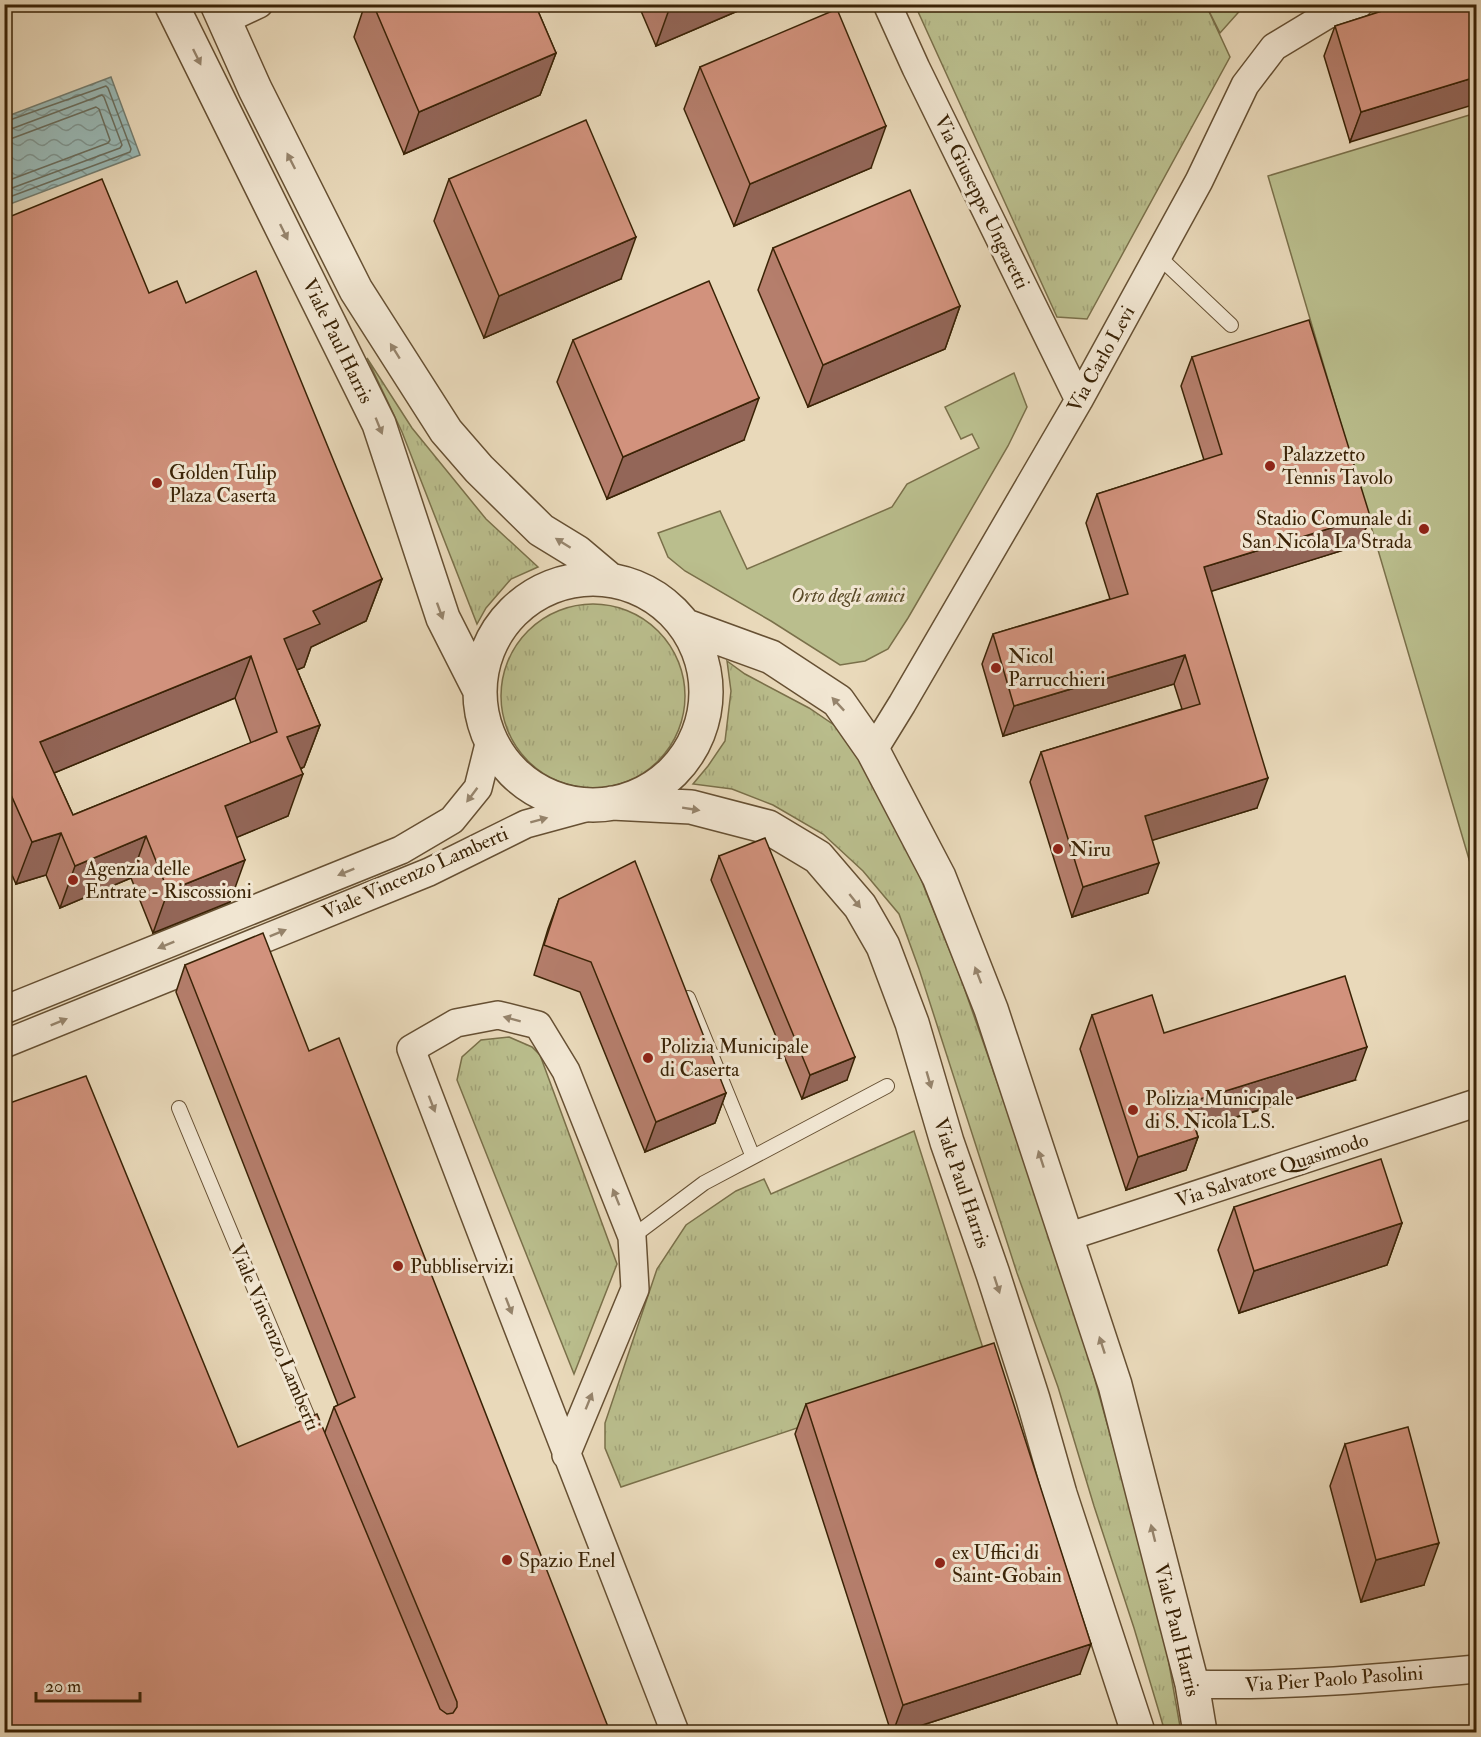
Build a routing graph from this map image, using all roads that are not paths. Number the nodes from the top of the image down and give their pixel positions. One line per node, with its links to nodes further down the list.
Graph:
1 (171, 4): 11 (street, Viale Paul Harris, one-way to 11)
2 (259, 4): 5 (street)
3 (887, 4): 8 (street, Via Giuseppe Ungaretti)
4 (1359, 4): 6 (street, Via Carlo Levi)
5 (221, 12): 9 (street, Viale Paul Harris, one-way to 5)
6 (1158, 256): 7 (lane); 8 (street, Via Carlo Levi)
7 (1231, 325)
8 (1079, 400): 13 (street, Via Carlo Levi)
9 (609, 579): 10 (street, Viale Paul Harris); 11 (street, Viale Paul Harris)
10 (686, 626): 13 (street, Viale Paul Harris, one-way to 10); 14 (street, Viale Paul Harris)
11 (479, 689): 12 (street, Viale Paul Harris)
12 (489, 740): 14 (street, Viale Paul Harris); 16 (street, Viale Vincenzo Lamberti, one-way to 16)
13 (873, 751): 23 (street, Viale Paul Harris, one-way to 13)
14 (604, 804): 17 (street, Viale Vincenzo Lamberti, one-way to 14); 29 (street, Viale Paul Harris, one-way to 29)
15 (683, 985): 21 (lane)
16 (4, 1010)
17 (4, 1044)
18 (887, 1086): 21 (lane)
19 (1476, 1103): 23 (street, Via Salvatore Quasimodo)
20 (179, 1108): 24 (lane, Viale Vincenzo Lamberti)
21 (753, 1157): 22 (lane)
22 (632, 1237): 25 (street, one-way to 22); 25 (street, one-way to 25)
23 (1067, 1238): 27 (street, Viale Paul Harris, one-way to 23)
24 (321, 1448)
25 (566, 1455): 28 (street)
26 (1476, 1669): 27 (street, Via Pier Paolo Pasolini)
27 (1192, 1684): 30 (street, Viale Paul Harris)
28 (675, 1732)
29 (1138, 1732)
30 (1200, 1732)

